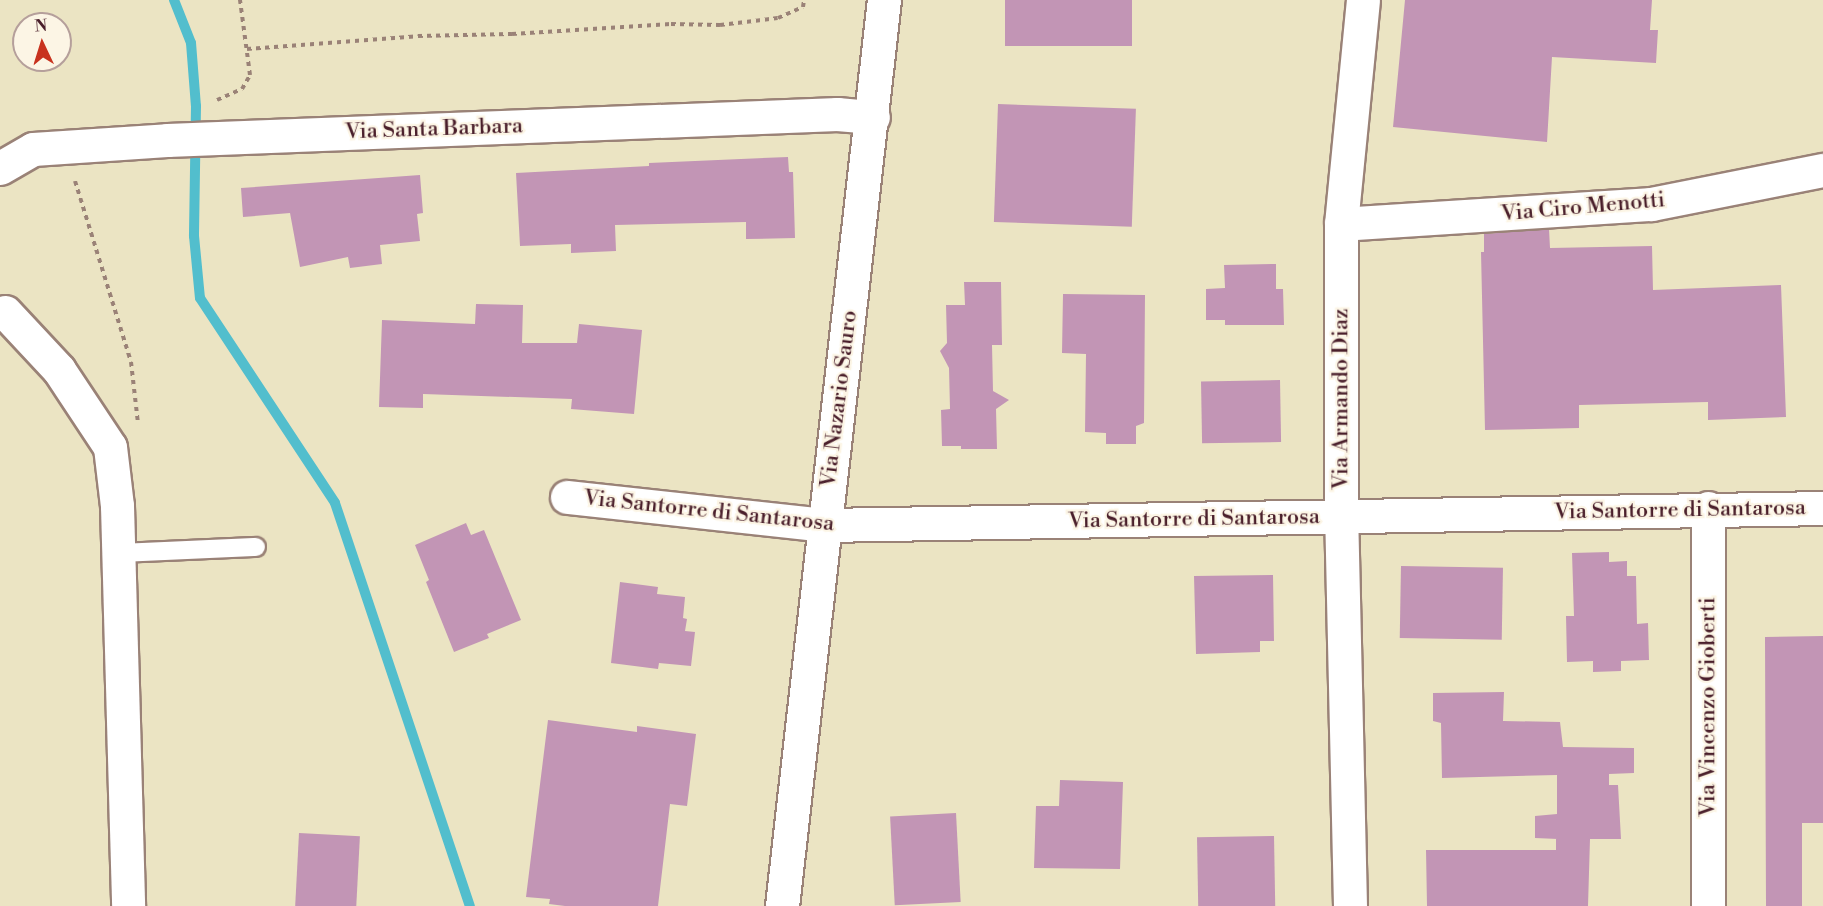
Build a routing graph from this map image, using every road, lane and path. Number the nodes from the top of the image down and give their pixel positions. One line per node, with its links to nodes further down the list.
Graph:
1 (240, 0): 5 (path)
2 (804, 0): 5 (path)
3 (884, 0): 7 (street, Via Nazario Sauro)
4 (1363, 0): 11 (street, Via Armando Diaz)
5 (247, 49): 6 (path)
6 (213, 101)
7 (873, 117): 8 (street, Via Santa Barbara); 18 (street, Via Nazario Sauro)
8 (65, 147): 9 (street, Via Santa Barbara); 13 (path)
9 (0, 168)
10 (1823, 170): 11 (street, Via Ciro Menotti)
11 (1341, 224): 17 (street, Via Armando Diaz)
12 (2, 312): 20 (street)
13 (137, 432)
14 (567, 497): 18 (street, Via Santorre di Santarosa)
15 (1708, 508): 16 (street, Via Santorre di Santarosa); 17 (street, Via Santorre di Santarosa); 24 (street, Via Vincenzo Gioberti)
16 (1823, 508)
17 (1341, 516): 18 (street, Via Santorre di Santarosa); 23 (street, Via Armando Diaz)
18 (823, 525): 22 (street, Via Nazario Sauro)
19 (256, 547): 20 (lane)
20 (118, 553): 21 (street)
21 (128, 906)
22 (782, 906)
23 (1350, 906)
24 (1708, 906)

